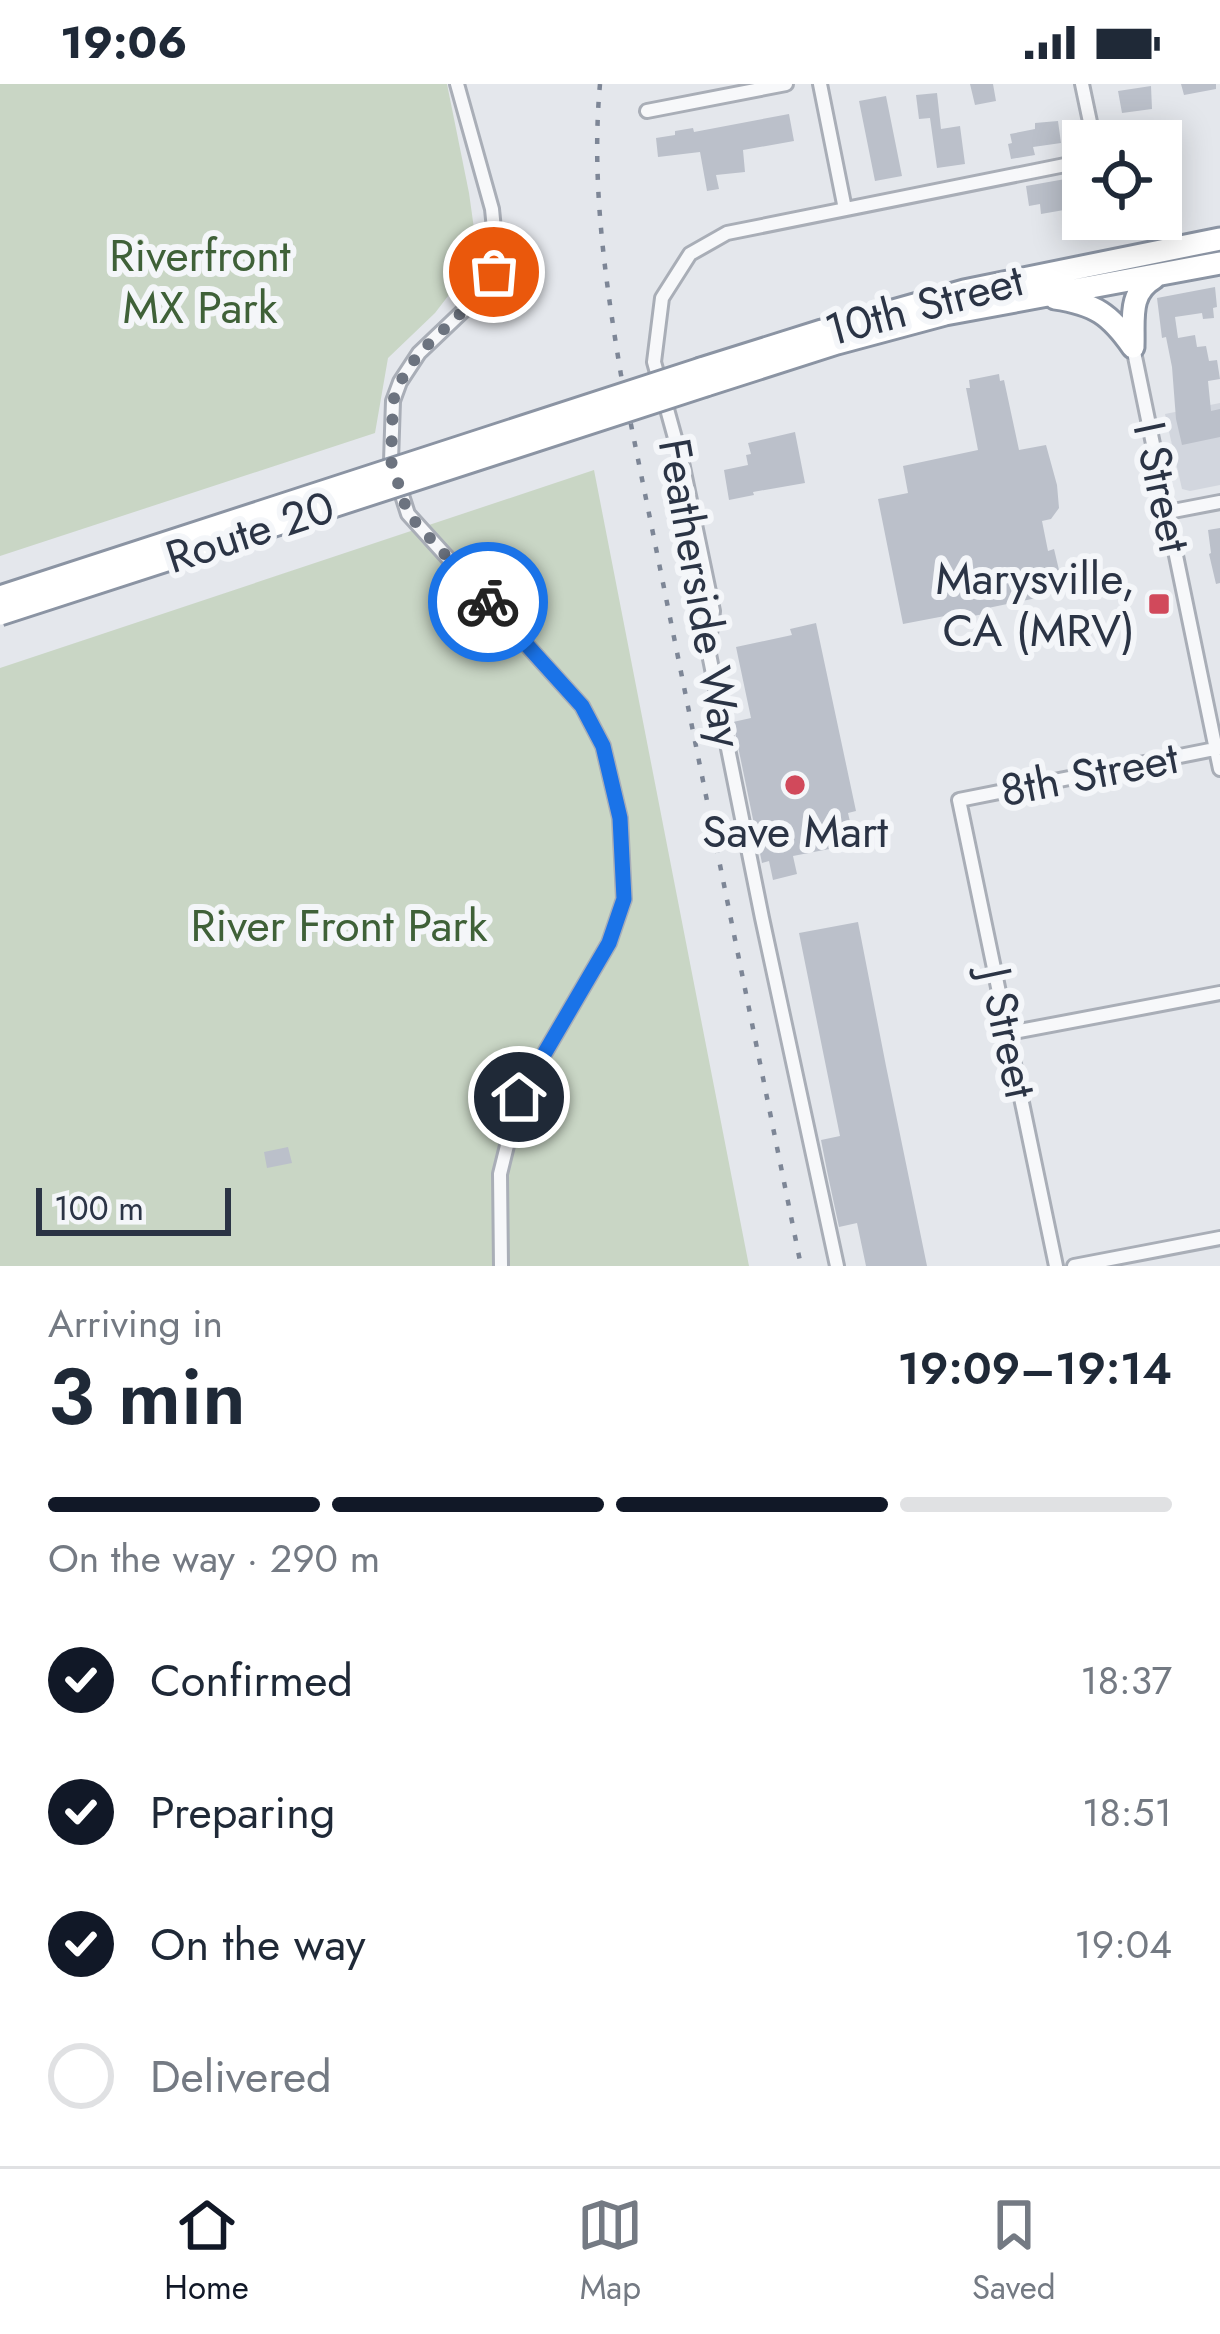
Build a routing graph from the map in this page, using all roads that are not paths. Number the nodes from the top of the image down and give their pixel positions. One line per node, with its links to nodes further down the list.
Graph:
1 (457, 84): 25 (street)
2 (786, 84): 5 (street)
3 (820, 84): 8 (street)
4 (1082, 84): 6 (street)
5 (646, 111)
6 (1090, 120)
7 (1062, 166): 8 (street, Featherside Way)
8 (845, 209): 26 (street, Featherside Way)
9 (1220, 239): 14 (highway, 10th Street)
10 (1220, 263): 11 (highway, 10th Street)
11 (1161, 274): 12 (highway, 10th Street); 13 (highway)
12 (1037, 296): 13 (highway); 14 (highway, 10th Street)
13 (1133, 346): 16 (street, I Street)
14 (704, 377): 17 (highway, Route 20, bridge); 18 (highway, Route 20, bridge)
15 (1220, 502): 16 (street)
16 (1168, 512): 19 (street, I Street)
17 (0, 597)
18 (0, 614)
19 (1218, 748): 20 (street, I Street); 21 (street, 8th Street)
20 (1220, 769)
21 (959, 800): 23 (street, J Street)
22 (1220, 993): 23 (street)
23 (1009, 1033): 27 (street, J Street)
24 (1220, 1238): 28 (street)
25 (501, 1266)
26 (837, 1266)
27 (1056, 1266)
28 (1074, 1266)

